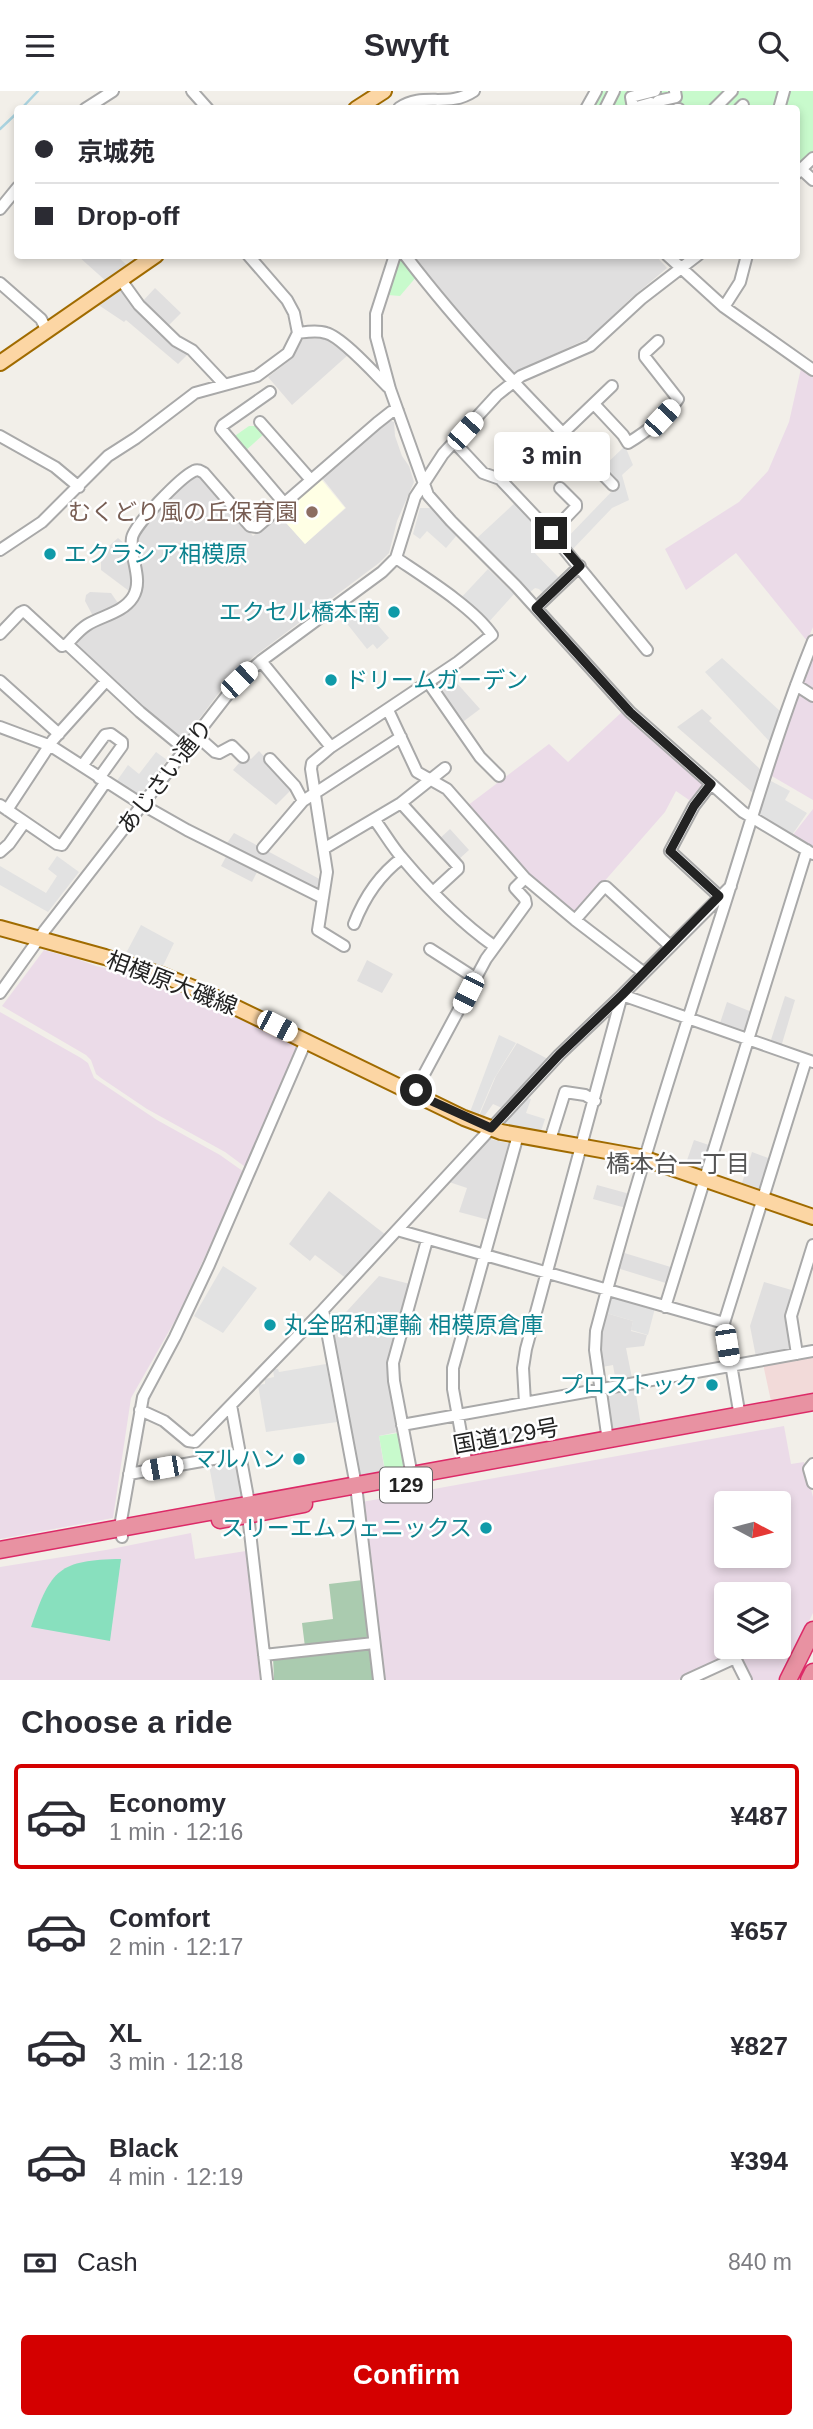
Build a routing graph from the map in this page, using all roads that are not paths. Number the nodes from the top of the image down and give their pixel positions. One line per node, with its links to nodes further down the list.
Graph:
1 (113, 91): 7 (street)
2 (191, 91): 8 (street)
3 (384, 91): 9 (main road); 10 (street)
4 (474, 91): 11 (street)
5 (675, 91): 13 (street)
6 (650, 92): 12 (street)
7 (91, 105)
8 (204, 105)
9 (362, 105)
10 (397, 105)
11 (405, 105)
12 (632, 105)
13 (659, 105)
14 (813, 158): 15 (street)
15 (800, 170)
16 (14, 192): 17 (street)
17 (0, 209)
18 (150, 259): 24 (main road)
19 (251, 259): 28 (street)
20 (394, 259): 35 (street)
21 (408, 259): 32 (street)
22 (746, 259): 26 (street)
23 (683, 261): 26 (street); 32 (street)
24 (121, 280): 27 (main road); 33 (street)
25 (0, 283): 27 (street)
26 (724, 307): 31 (street)
27 (47, 331): 30 (main road)
28 (298, 333): 33 (street); 35 (street)
29 (658, 341): 37 (street)
30 (0, 363)
31 (813, 370)
32 (513, 381): 40 (street); 42 (street)
33 (224, 384): 46 (street)
34 (612, 386): 37 (street)
35 (390, 389): 38 (street)
36 (270, 392): 48 (street)
37 (594, 404): 40 (street)
38 (398, 411): 43 (street); 44 (street)
39 (260, 422): 43 (street)
40 (563, 433): 45 (street)
41 (0, 436): 46 (street)
42 (455, 443): 44 (street); 49 (street)
43 (311, 480): 48 (street)
44 (424, 485): 51 (street); 53 (street)
45 (613, 485)
46 (79, 487): 50 (street)
47 (560, 488): 49 (street)
48 (284, 503): 56 (street)
49 (551, 533): 52 (street)
50 (0, 550)
51 (396, 558): 58 (street, あじさい通り); 61 (street)
52 (580, 566): 53 (street); 57 (street)
53 (536, 608): 79 (street)
54 (0, 634): 56 (street)
55 (813, 641): 62 (street)
56 (67, 644): 60 (street)
57 (647, 650)
58 (261, 661): 67 (street, あじさい通り); 70 (street)
59 (0, 681): 66 (street)
60 (106, 681): 66 (street); 71 (street)
61 (428, 681): 64 (street); 76 (street)
62 (796, 685): 63 (street); 85 (street)
63 (813, 696)
64 (388, 710): 68 (street); 70 (street)
65 (0, 727): 69 (street)
66 (59, 734): 69 (street)
67 (197, 736): 71 (street, あじさい通り); 72 (street)
68 (401, 737): 77 (street); 80 (street)
69 (51, 745): 74 (street); 84 (street)
70 (331, 747): 80 (street)
71 (186, 750): 83 (street, あじさい通り)
72 (243, 757)
73 (270, 759): 81 (street)
74 (82, 767): 78 (street); 78 (street)
75 (445, 768): 77 (street)
76 (499, 776)
77 (430, 780): 82 (street); 93 (street)
78 (102, 781): 83 (street); 87 (street)
79 (711, 784): 85 (street); 96 (street)
80 (315, 794): 81 (street); 89 (street)
81 (303, 801): 88 (street)
82 (401, 803): 86 (street); 95 (street)
83 (143, 805): 97 (street); 101 (street, あじさい通り)
84 (3, 808): 87 (street)
85 (750, 817): 91 (street); 94 (street)
86 (374, 820): 89 (street); 92 (street)
87 (24, 823): 90 (street)
88 (263, 848)
89 (324, 848): 97 (street)
90 (0, 852)
91 (810, 852): 111 (street)
92 (402, 858): 95 (street); 99 (street)
93 (525, 878): 98 (street); 104 (street)
94 (731, 885): 96 (street); 110 (street)
95 (433, 892): 104 (street)
96 (719, 896): 102 (street)
97 (323, 898): 103 (street)
98 (575, 920): 102 (street); 106 (street)
99 (354, 924)
100 (0, 928): 101 (main road, 相模原大磯線)
101 (39, 939): 108 (street, あじさい通り); 112 (main road, 相模原大磯線)
102 (669, 945): 106 (street)
103 (344, 946)
104 (494, 946): 107 (street)
105 (430, 949): 107 (street)
106 (643, 972): 109 (street)
107 (475, 978): 114 (street)
108 (0, 993)
109 (622, 995): 110 (street); 115 (street); 116 (street)
110 (688, 1018): 111 (street); 120 (street)
111 (748, 1039): 113 (street); 121 (street)
112 (306, 1041): 114 (main road, 相模原大磯線); 140 (street)
113 (809, 1061): 122 (street)
114 (414, 1093): 116 (main road, 相模原大磯線)
115 (595, 1101): 118 (street); 119 (street)
116 (491, 1128): 117 (main road, 相模原大磯線); 124 (street)
117 (518, 1135): 118 (main road, 相模原大磯線); 127 (street)
118 (550, 1140): 119 (main road, 相模原大磯線)
119 (583, 1146): 120 (main road, 相模原大磯線); 128 (street)
120 (643, 1158): 121 (main road, 相模原大磯線); 129 (street)
121 (705, 1179): 122 (main road, 相模原大磯線); 130 (street)
122 (762, 1199): 123 (main road, 相模原大磯線); 132 (street)
123 (813, 1216)
124 (397, 1230): 125 (street); 131 (street)
125 (427, 1240): 127 (street); 144 (street)
126 (813, 1245): 134 (street)
127 (483, 1255): 128 (street); 142 (street)
128 (548, 1274): 129 (street); 138 (street)
129 (607, 1290): 130 (street); 136 (street)
130 (665, 1307): 132 (street)
131 (323, 1310): 139 (street); 152 (street)
132 (724, 1324): 135 (street)
133 (813, 1351): 134 (street)
134 (797, 1354): 135 (street)
135 (731, 1366): 136 (street); 143 (street)
136 (599, 1390): 138 (street); 145 (street)
137 (813, 1402): 143 (highway, 国道129号 / 129)
138 (525, 1403): 142 (street)
139 (231, 1405): 140 (street); 146 (street)
140 (140, 1410): 149 (street)
141 (813, 1412): 152 (highway, 国道129号 / 129)
142 (457, 1416): 144 (street); 148 (street)
143 (740, 1417): 145 (highway, 国道129号 / 129)
144 (402, 1425): 150 (street)
145 (608, 1441): 148 (highway, 国道129号 / 129)
146 (241, 1454): 149 (street); 153 (street)
147 (813, 1464): 151 (street)
148 (467, 1466): 150 (highway, 国道129号 / 129)
149 (130, 1473): 154 (street)
150 (412, 1476): 152 (highway, 国道129号 / 129)
151 (813, 1483)
152 (356, 1490): 153 (highway, 国道129号 / 129); 158 (street)
153 (249, 1509): 154 (highway, 国道129号 / 129); 160 (street)
154 (122, 1532): 155 (highway, 国道129号 / 129); 156 (highway, 国道129号 / 129)
155 (0, 1550)
156 (0, 1558)
157 (813, 1630): 166 (highway)
158 (374, 1643): 160 (street); 163 (street)
159 (813, 1651): 167 (highway)
160 (264, 1655): 162 (street)
161 (813, 1672): 168 (highway)
162 (267, 1680)
163 (379, 1680)
164 (687, 1680): 165 (street)
165 (746, 1680)
166 (788, 1680)
167 (797, 1680)
168 (809, 1680)

